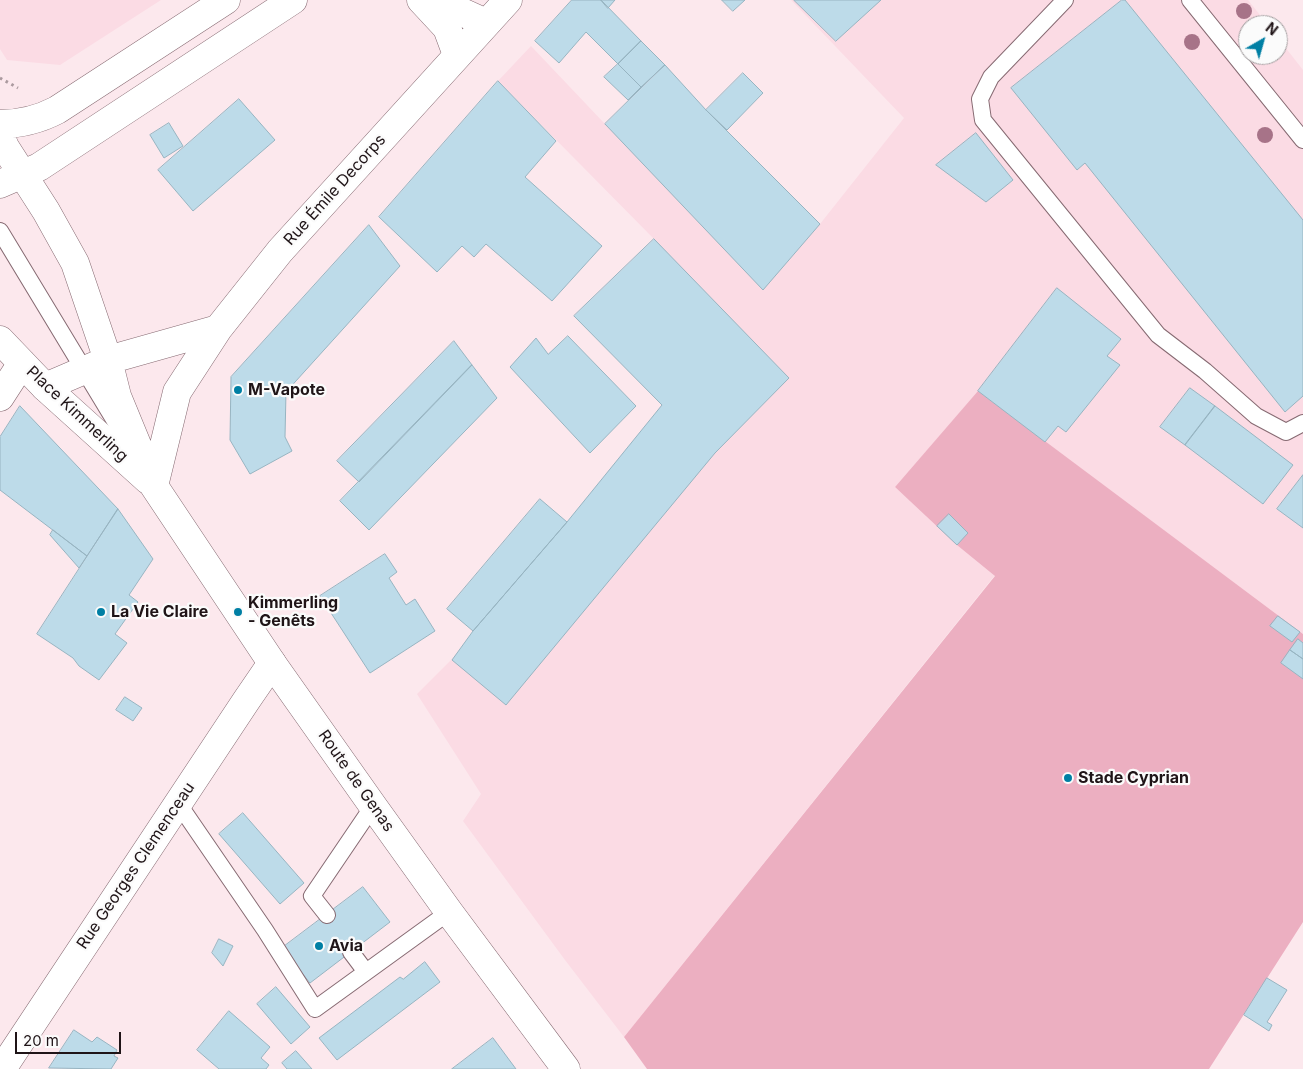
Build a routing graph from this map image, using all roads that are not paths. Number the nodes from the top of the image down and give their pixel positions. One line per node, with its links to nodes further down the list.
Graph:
1 (226, 0): 10 (street)
2 (293, 0): 13 (street)
3 (421, 0): 9 (street)
4 (440, 0): 8 (street)
5 (508, 0): 8 (street, Rue Émile Decorps)
6 (1065, 0): 21 (lane)
7 (1190, 0): 12 (lane)
8 (486, 23): 9 (street, Rue Émile Decorps)
9 (457, 55): 15 (street, Rue Émile Decorps)
10 (0, 124)
11 (0, 135): 13 (street, Route de Genas)
12 (1303, 140)
13 (12, 179): 18 (street, Route de Genas)
14 (0, 231): 18 (lane, Route de Genas)
15 (218, 329): 18 (street); 22 (street, Rue Émile Decorps)
16 (0, 340): 17 (street, Place Kimmerling)
17 (22, 363): 19 (street, Place Kimmerling); 20 (street)
18 (96, 365): 19 (street); 22 (street, Route de Genas)
19 (45, 387): 22 (street, Place Kimmerling)
20 (0, 397)
21 (1303, 423)
22 (154, 486): 23 (street, Route de Genas)
23 (272, 663): 24 (street, Rue Georges Clemenceau); 25 (street, Route de Genas)
24 (178, 803): 29 (lane); 30 (street, Rue Georges Clemenceau)
25 (373, 806): 26 (street, Route de Genas); 27 (lane)
26 (449, 912): 29 (lane); 31 (street, Route de Genas)
27 (327, 915)
28 (351, 952): 29 (lane)
29 (366, 972)
30 (2, 1069)
31 (566, 1069)

